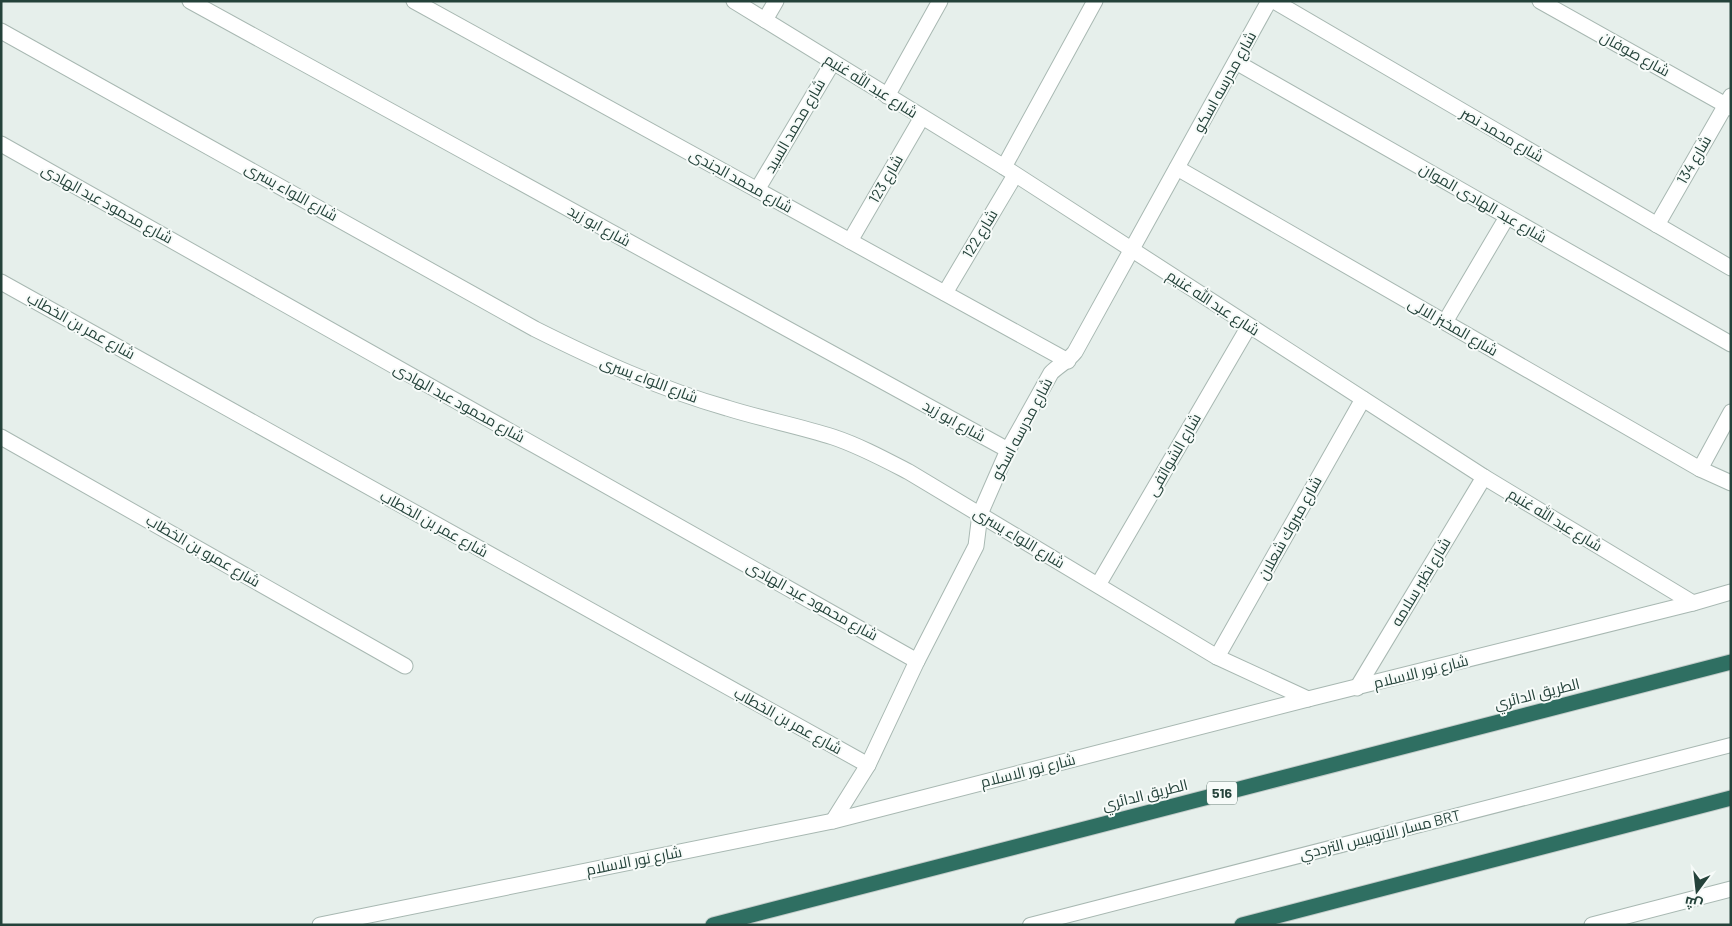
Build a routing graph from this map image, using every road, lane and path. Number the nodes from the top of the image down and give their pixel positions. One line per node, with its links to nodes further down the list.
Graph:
1 (190, 1): 35 (street, شارع ابو زيد)
2 (414, 1): 20 (street, شارع محمد الجندى)
3 (734, 1): 10 (street, شارع عبد الله غنيم)
4 (776, 1): 10 (street)
5 (940, 1): 14 (street)
6 (1095, 1): 19 (street, شارع 122)
7 (1269, 1): 13 (street, شارع مدرسه اسكو)
8 (1274, 1): 22 (street, شارع محمد نصر)
9 (1540, 1): 15 (street, شارع صوفان)
10 (765, 20): 12 (street, شارع عبد الله غنيم)
11 (1, 31): 39 (street, شارع اللواء يسرى)
12 (832, 62): 14 (street, شارع عبد الله غنيم); 20 (street, شارع محمد السيد)
13 (1236, 62): 18 (street, شارع مدرسه اسكو); 21 (street, شارع عبد الهادى الموان)
14 (887, 96): 16 (street, شارع عبد الله غنيم)
15 (1729, 103): 22 (street, شارع 134)
16 (922, 117): 19 (street, شارع عبد الله غنيم); 23 (street, شارع 123)
17 (1, 144): 44 (street, شارع محمود عبد الهادى)
18 (1177, 168): 24 (street, شارع مدرسه اسكو); 28 (street, شارع المخبز الالى)
19 (1009, 171): 24 (street, شارع عبد الله غنيم); 27 (street, شارع 122)
20 (757, 190): 23 (street, شارع محمد الجندى)
21 (1507, 217): 28 (street); 30 (street, شارع عبد الهادى الموان)
22 (1657, 225): 25 (street, شارع محمد نصر)
23 (850, 241): 27 (street, شارع محمد الجندى)
24 (1132, 250): 29 (street, شارع عبد الله غنيم); 31 (street, شارع مدرسه اسكو)
25 (1731, 268)
26 (1, 282): 50 (street, شارع عمر بن الخطاب)
27 (945, 293): 31 (street, شارع محمد الجندى)
28 (1445, 322): 36 (street, شارع المخبز الالى)
29 (1249, 326): 32 (street, شارع عبد الله غنيم); 40 (street, شارع الشواتفى)
30 (1731, 344)
31 (1068, 361): 35 (street, شارع مدرسه اسكو)
32 (1363, 399): 37 (street, شارع عبد الله غنيم); 43 (street, شارع مبروك شعلان)
33 (1731, 412): 36 (street)
34 (1, 437): 46 (street, شارع عمرو بن الخطاب)
35 (1008, 450): 39 (street, شارع مدرسه اسكو)
36 (1700, 468): 38 (street, شارع المخبز الالى)
37 (1484, 477): 42 (street, شارع عبد الله غنيم); 47 (street, شارع نظير سلامه)
38 (1731, 483)
39 (980, 514): 40 (street, شارع اللواء يسرى); 44 (street, شارع مدرسه اسكو)
40 (1098, 585): 43 (street, شارع اللواء يسرى)
41 (1731, 592): 42 (street, شارع نور الاسلام)
42 (1693, 604): 47 (street, شارع نور الاسلام)
43 (1217, 657): 48 (street, شارع اللواء يسرى)
44 (917, 661): 50 (street, شارع مدرسه اسكو)
45 (1731, 662): 55 (highway, الطريق الدائري / 516)
46 (405, 666)
47 (1357, 688): 48 (street, شارع نور الاسلام)
48 (1308, 700): 52 (street, شارع نور الاسلام)
49 (1731, 745): 56 (lane, مسار الاتوبيس الترددي BRT)
50 (868, 766): 52 (street, شارع مدرسه اسكو)
51 (1731, 798): 57 (highway)
52 (833, 821): 54 (street, شارع نور الاسلام)
53 (1731, 889): 58 (street)
54 (320, 925)
55 (714, 925)
56 (1030, 925)
57 (1242, 925)
58 (1592, 925)

